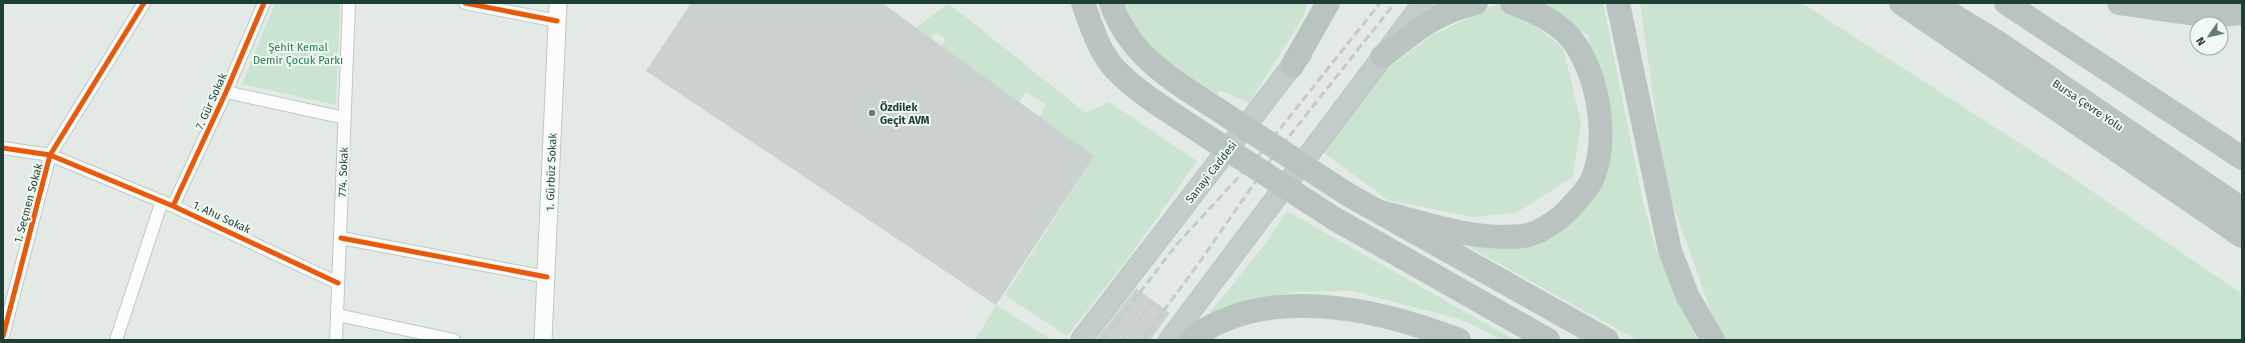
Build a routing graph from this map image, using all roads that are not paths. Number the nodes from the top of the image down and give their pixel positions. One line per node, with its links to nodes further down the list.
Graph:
1 (144, 3): 25 (street, 1. Seçmen Sokak)
2 (264, 3): 22 (street, 7. Gür Sokak)
3 (349, 3): 23 (street, 774. Sokak)
4 (465, 3): 19 (street)
5 (558, 3): 19 (main road, 1. Gürbüz Sokak)
6 (1083, 3): 45 (highway, bridge)
7 (1111, 3): 30 (highway, bridge)
8 (1328, 3): 21 (highway)
9 (1340, 3): 21 (highway, Sanayi Caddesi)
10 (1423, 3): 20 (highway)
11 (1476, 3): 20 (highway)
12 (1512, 3): 30 (highway)
13 (1618, 3): 47 (highway)
14 (1901, 3): 31 (highway)
15 (1933, 3): 29 (highway, Bursa Çevre Yolu)
16 (2006, 3): 26 (highway)
17 (2119, 3): 18 (highway)
18 (2242, 13)
19 (556, 21): 33 (main road, 1. Gürbüz Sokak)
20 (1382, 57): 42 (highway)
21 (1292, 66): 41 (highway, Sanayi Caddesi)
22 (226, 92): 23 (street); 28 (street, 7. Gür Sokak)
23 (345, 118): 32 (street, 774. Sokak)
24 (3, 148): 25 (street, 1. Ahu Sokak)
25 (50, 155): 27 (street, 1. Ahu Sokak); 36 (street, 1. Seçmen Sokak)
26 (2242, 158)
27 (162, 201): 28 (street, 1. Ahu Sokak); 37 (street)
28 (173, 206): 34 (street, 1. Ahu Sokak)
29 (2242, 209)
30 (1381, 212): 46 (highway)
31 (2242, 236)
32 (341, 238): 33 (street); 34 (street, 774. Sokak)
33 (547, 277): 40 (main road, 1. Gürbüz Sokak)
34 (338, 283): 35 (street, 774. Sokak)
35 (338, 315): 38 (street, 774. Sokak); 39 (street)
36 (3, 336)
37 (116, 340)
38 (336, 340)
39 (454, 340)
40 (543, 340)
41 (1081, 340)
42 (1169, 340)
43 (1190, 340): 44 (highway)
44 (1459, 340)
45 (1548, 340)
46 (1607, 340)
47 (1712, 340)

